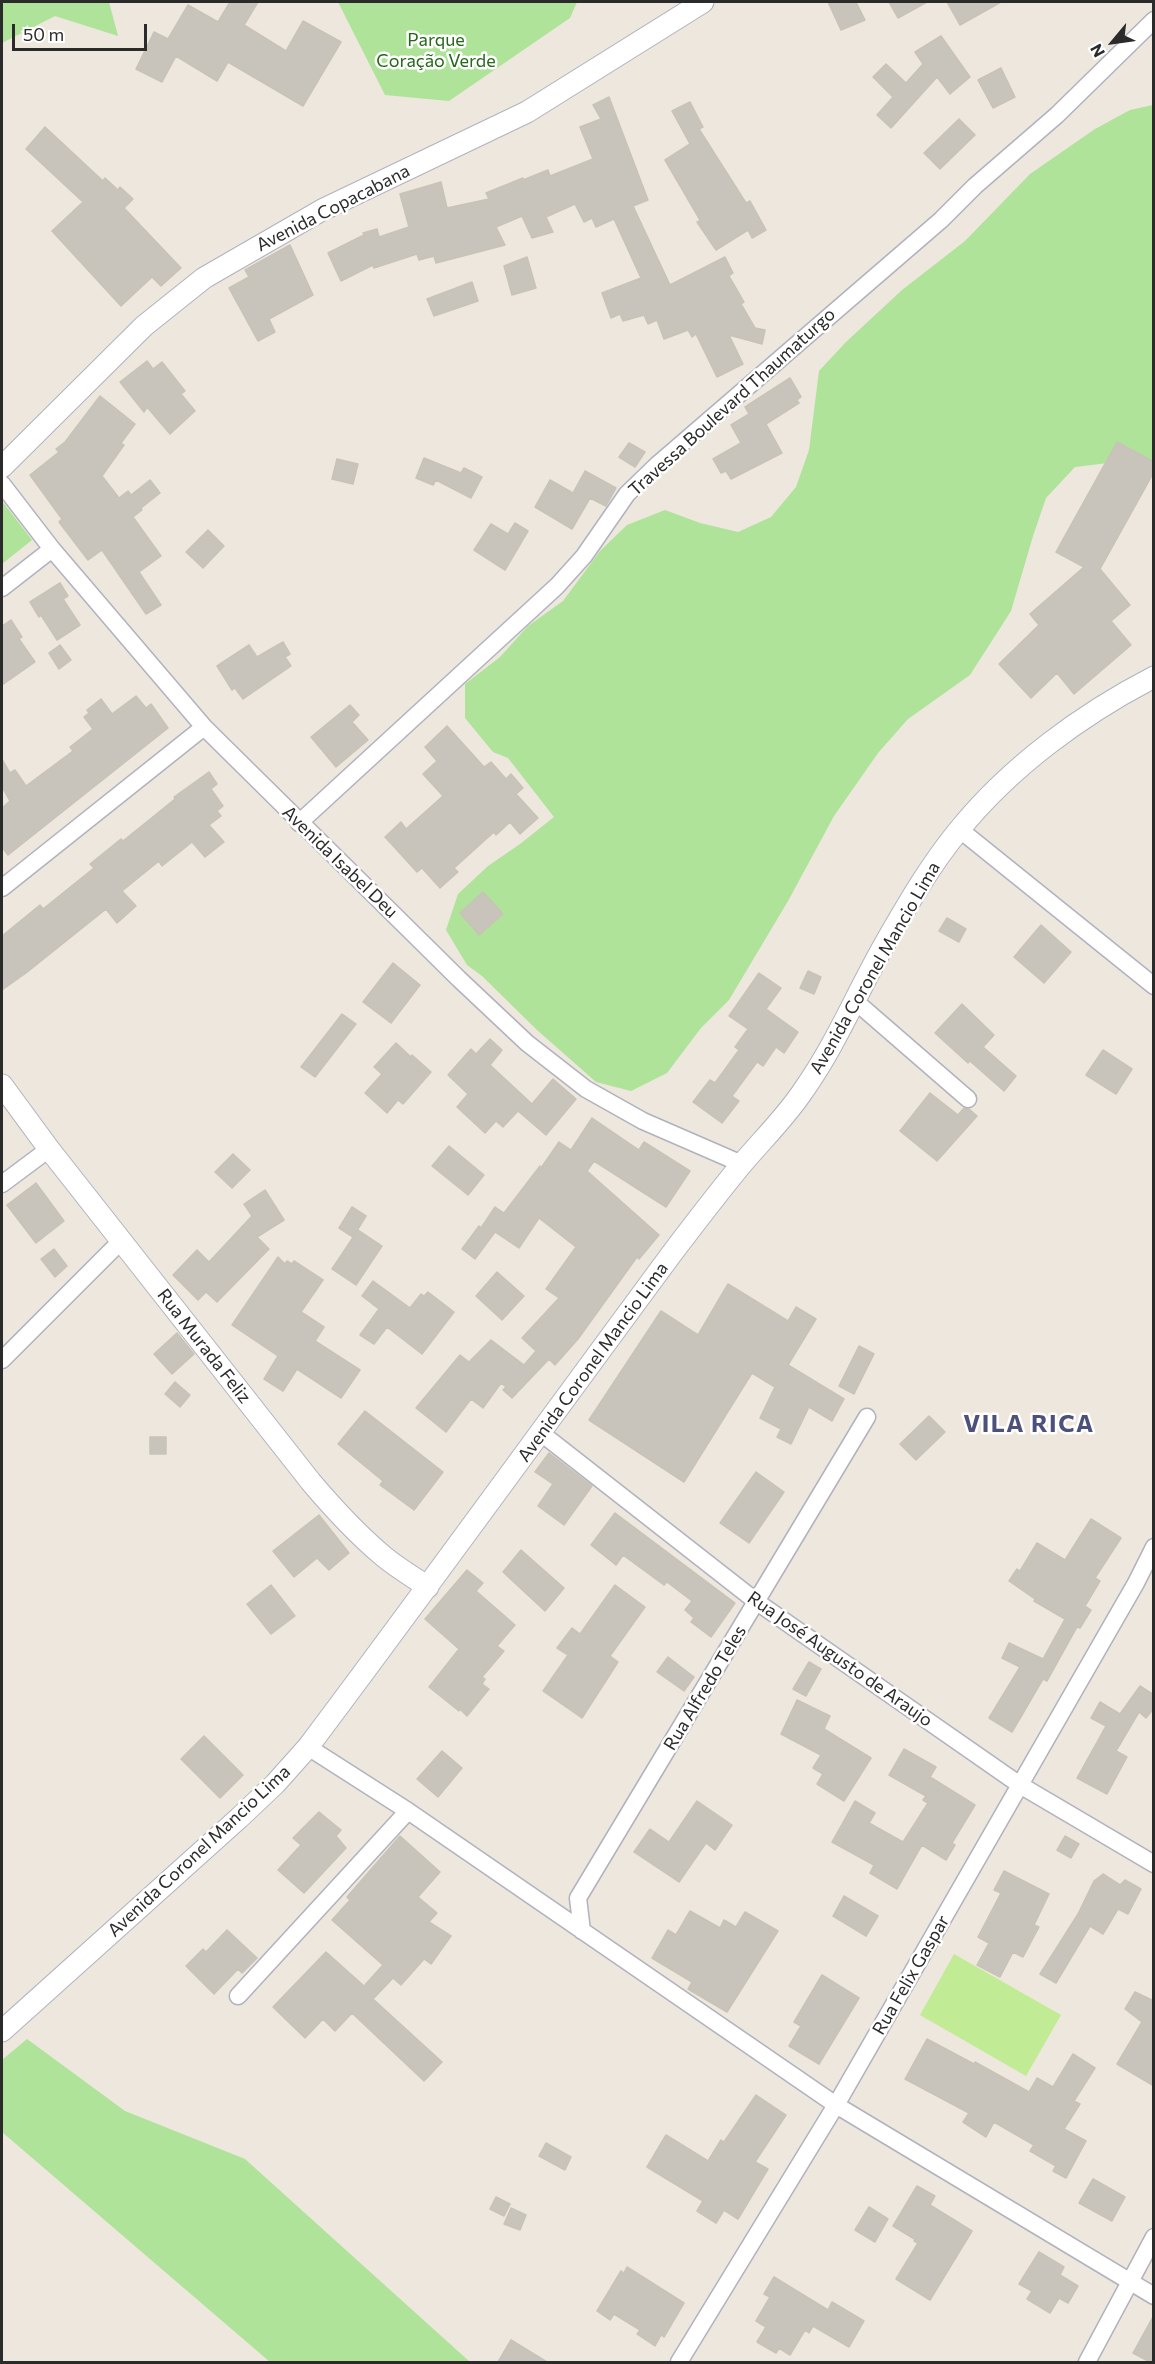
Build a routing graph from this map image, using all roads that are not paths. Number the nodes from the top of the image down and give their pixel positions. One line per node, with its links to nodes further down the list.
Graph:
1 (703, 2): 3 (street, Avenida Copacabana)
2 (1154, 20): 9 (street, Travessa Boulevard Thaumaturgo)
3 (2, 467)
4 (2, 484): 5 (street, Avenida Isabel Deu)
5 (52, 549): 6 (street); 8 (street, Avenida Isabel Deu)
6 (2, 588)
7 (1154, 677): 10 (street, Avenida Coronel Mancio Lima)
8 (204, 727): 9 (street, Avenida Isabel Deu); 11 (street)
9 (300, 823): 17 (street, Avenida Isabel Deu)
10 (960, 829): 12 (street); 13 (street, Avenida Coronel Mancio Lima)
11 (2, 888)
12 (1154, 986)
13 (855, 1001): 15 (street); 17 (street, Avenida Coronel Mancio Lima)
14 (2, 1084): 16 (street, Rua Murada Feliz)
15 (968, 1099)
16 (49, 1149): 18 (street); 19 (street, Rua Murada Feliz)
17 (742, 1164): 22 (street, Avenida Coronel Mancio Lima)
18 (2, 1184)
19 (121, 1241): 20 (street); 24 (street, Rua Murada Feliz)
20 (2, 1360)
21 (867, 1417): 25 (street, Rua Alfredo Teles)
22 (541, 1433): 24 (street, Avenida Coronel Mancio Lima); 25 (street, Rua José Augusto de Araujo)
23 (1154, 1547): 27 (street, Rua Felix Gaspar)
24 (428, 1587): 26 (street, Avenida Coronel Mancio Lima)
25 (757, 1602): 27 (street, Rua José Augusto de Araujo); 30 (street, Rua Alfredo Teles)
26 (308, 1747): 28 (street); 32 (street, Avenida Coronel Mancio Lima)
27 (1020, 1785): 29 (street, Rua José Augusto de Araujo); 33 (street, Rua Felix Gaspar)
28 (408, 1811): 30 (street); 31 (street)
29 (1154, 1864)
30 (582, 1931): 33 (street)
31 (238, 1996)
32 (2, 2031)
33 (836, 2105): 35 (street); 37 (street, Rua Felix Gaspar)
34 (1154, 2237): 35 (street)
35 (1130, 2282): 36 (street); 38 (street)
36 (1154, 2296)
37 (679, 2362)
38 (1087, 2362)

